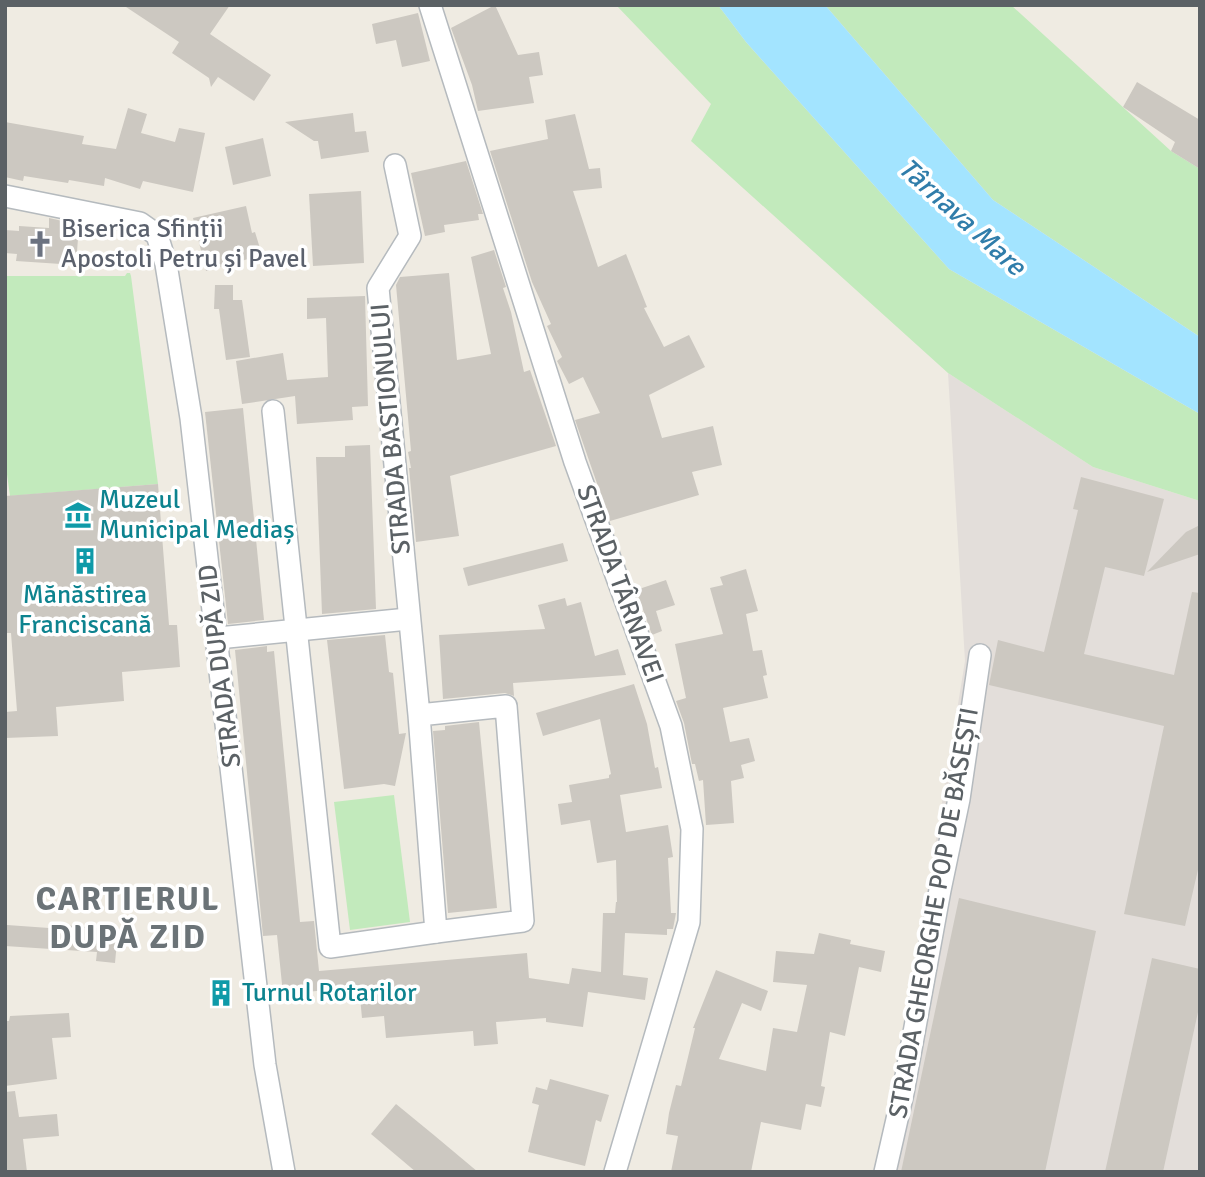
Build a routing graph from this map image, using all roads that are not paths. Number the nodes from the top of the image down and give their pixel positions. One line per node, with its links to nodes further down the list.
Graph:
1 (430, 5): 12 (street, STRADA TÂRNAVEI)
2 (395, 165): 5 (street, STRADA BASTIONULUI)
3 (5, 196): 7 (street, STRADA DUPĂ ZID)
4 (273, 411): 6 (street)
5 (408, 619): 6 (street); 9 (street, STRADA BASTIONULUI)
6 (296, 630): 7 (street); 10 (street)
7 (218, 638): 11 (street, STRADA DUPĂ ZID)
8 (980, 654): 13 (street, STRADA GHEORGHE POP DE BĂSEȘTI)
9 (419, 715): 10 (street, STRADA BASTIONULUI); 10 (street)
10 (436, 932)
11 (284, 1172)
12 (615, 1172)
13 (885, 1172)

